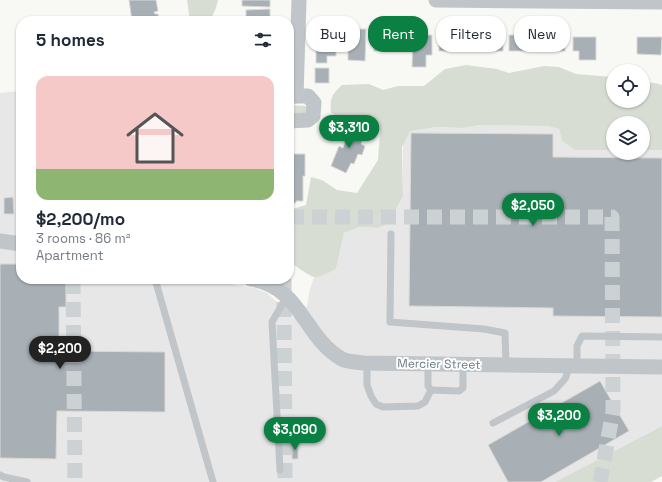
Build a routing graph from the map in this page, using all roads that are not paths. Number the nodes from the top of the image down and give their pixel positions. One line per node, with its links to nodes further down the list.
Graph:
1 (298, 0): 5 (street)
2 (436, 0): 3 (street)
3 (451, 0): 4 (street)
4 (662, 2)
5 (294, 77)
6 (294, 96): 7 (street)
7 (294, 120)
8 (391, 234): 18 (lane)
9 (0, 241): 10 (street)
10 (16, 243)
11 (156, 284): 26 (lane)
12 (267, 284): 13 (street, Mercier Street)
13 (287, 296): 15 (street, Mercier Street); 23 (lane)
14 (662, 337): 19 (lane)
15 (367, 363): 16 (street, Mercier Street); 21 (lane)
16 (428, 364): 17 (street, Mercier Street); 21 (lane)
17 (463, 364): 18 (street, Mercier Street); 21 (lane)
18 (506, 365): 19 (street, Mercier Street)
19 (574, 366): 20 (street, Mercier Street); 22 (lane)
20 (662, 367)
21 (431, 390)
22 (493, 423)
23 (280, 470)
24 (0, 475): 25 (lane)
25 (27, 482)
26 (214, 482)

